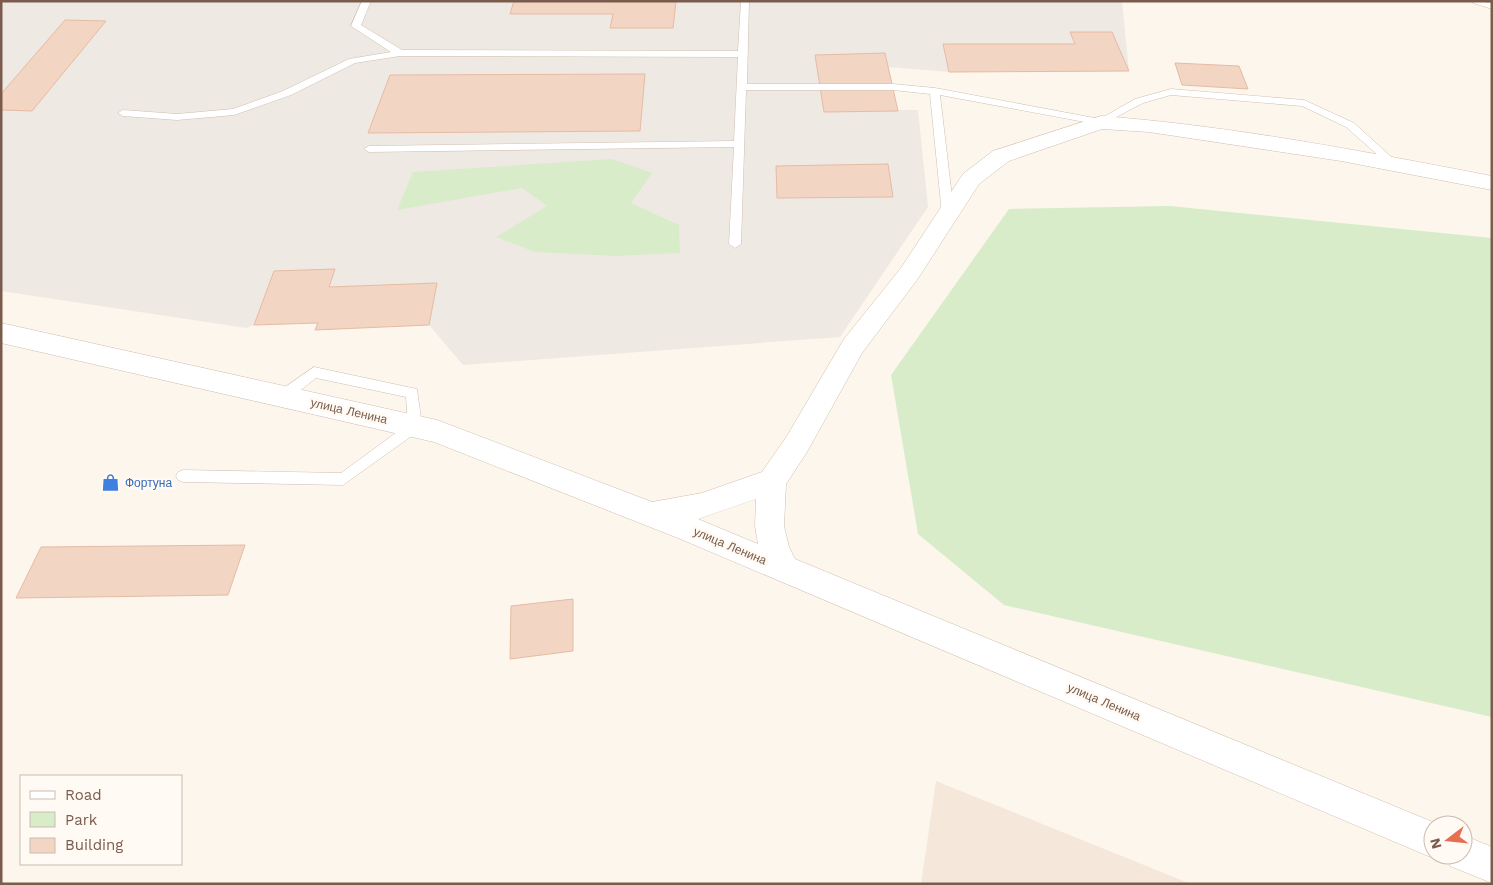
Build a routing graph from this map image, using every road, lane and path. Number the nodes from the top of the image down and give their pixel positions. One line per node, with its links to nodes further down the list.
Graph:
1 (367, 1): 5 (lane)
2 (745, 1): 6 (lane)
3 (1476, 1): 4 (lane)
4 (1492, 6)
5 (400, 53): 6 (lane); 9 (lane)
6 (742, 54): 7 (lane)
7 (741, 87): 8 (lane); 11 (lane)
8 (935, 91): 10 (lane); 15 (lane)
9 (123, 113)
10 (1101, 122): 13 (street); 13 (lane); 15 (street)
11 (738, 144): 12 (lane); 16 (lane)
12 (368, 149)
13 (1394, 164): 14 (street)
14 (1492, 183)
15 (948, 214): 20 (street)
16 (735, 244)
17 (1, 333): 18 (street, улица Ленина)
18 (415, 426): 19 (lane); 21 (street, улица Ленина)
19 (183, 476)
20 (772, 481): 21 (street); 22 (street)
21 (652, 514): 22 (street, улица Ленина)
22 (784, 568): 23 (street, улица Ленина)
23 (1423, 836)
24 (1473, 857): 25 (street)
25 (1492, 865)

